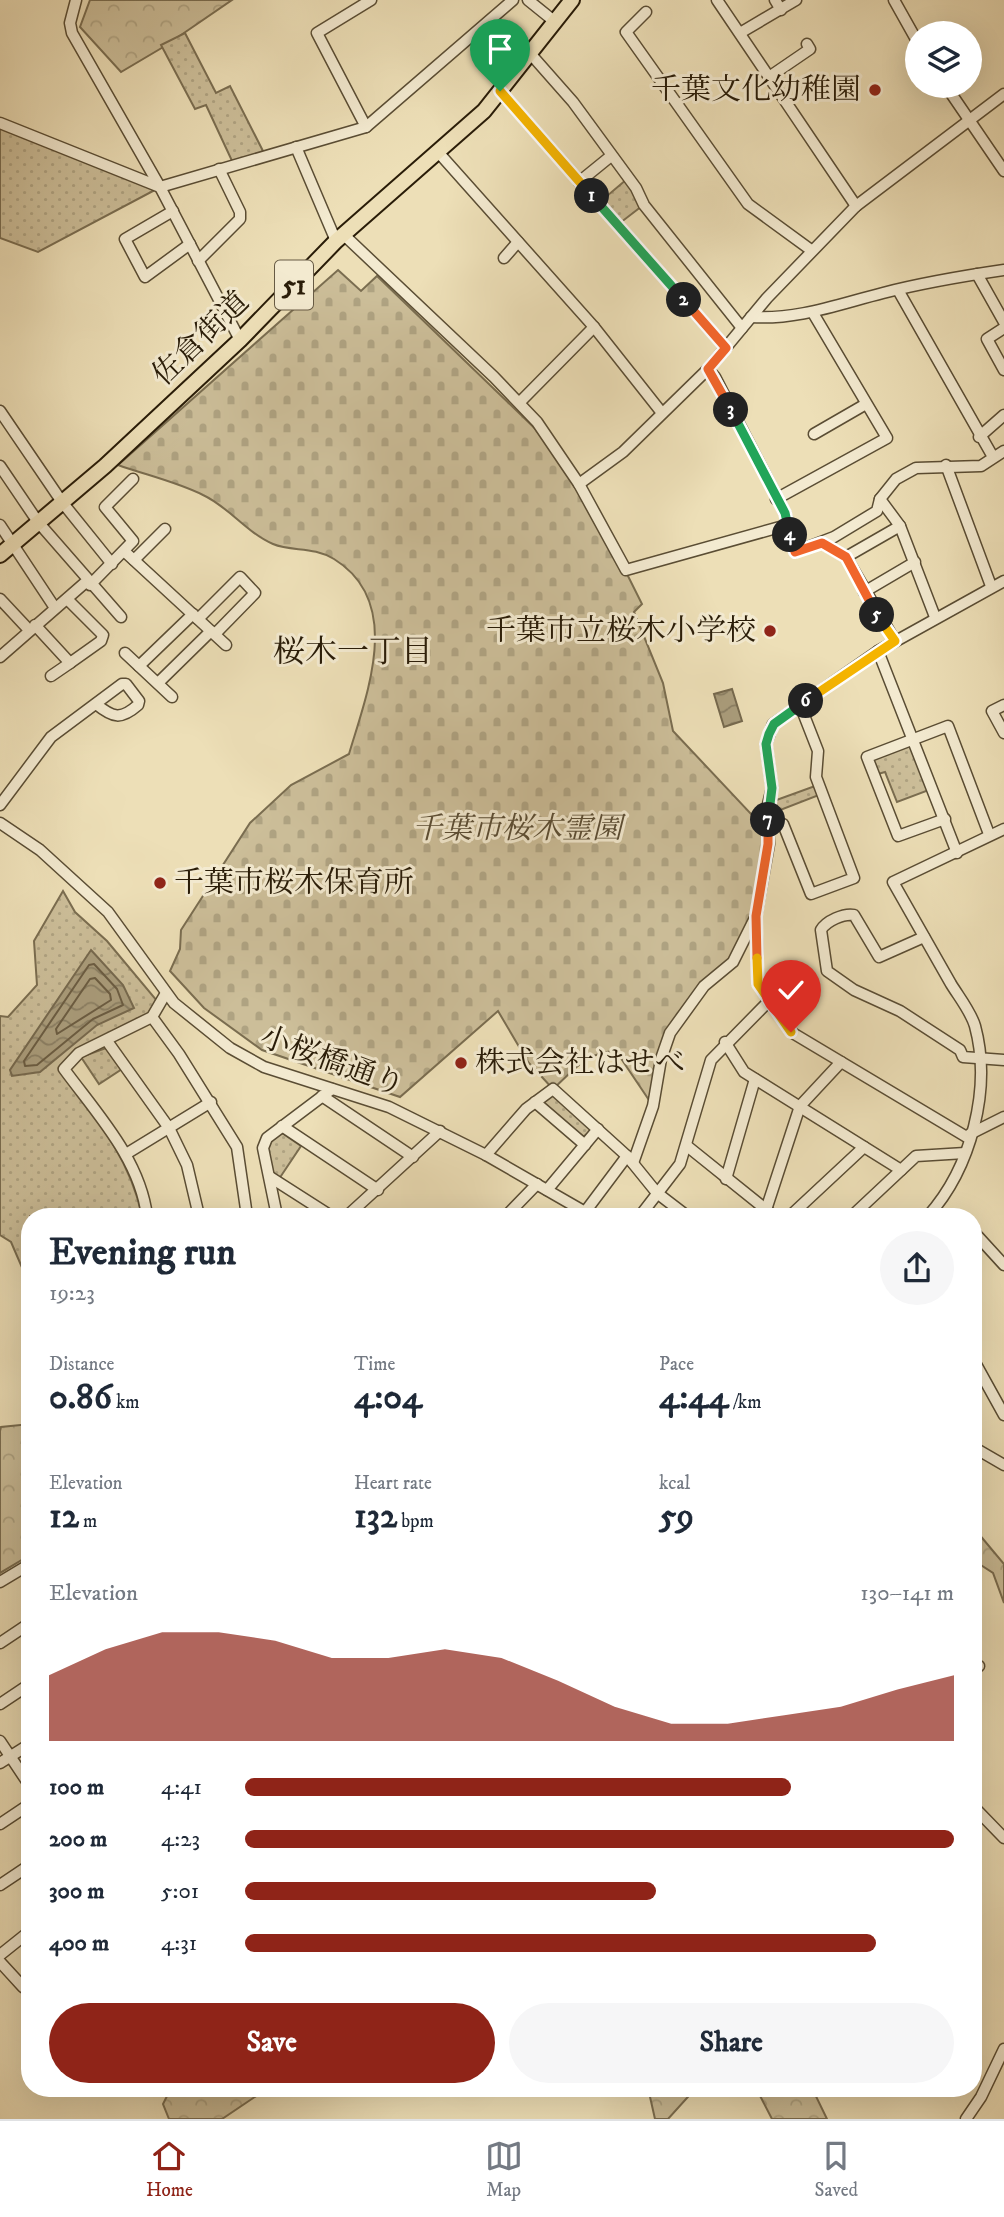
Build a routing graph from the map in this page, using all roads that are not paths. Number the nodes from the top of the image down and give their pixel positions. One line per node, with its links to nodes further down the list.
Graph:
1 (76, 0): 30 (street)
2 (371, 0): 23 (street)
3 (513, 0): 23 (street)
4 (528, 0): 12 (street)
5 (572, 0): 12 (highway, 佐倉街道 / 51)
6 (717, 0): 14 (street)
7 (775, 0): 10 (street)
8 (796, 0): 10 (street)
9 (894, 0): 13 (street)
10 (781, 10): 14 (street)
11 (646, 12): 36 (street)
12 (554, 21): 16 (highway, 佐倉街道 / 51)
13 (906, 21)
14 (740, 33): 17 (street)
15 (810, 49): 17 (street)
16 (528, 51): 18 (highway, 佐倉街道 / 51); 26 (street)
17 (769, 77): 31 (street)
18 (500, 91): 25 (highway, 佐倉街道 / 51); 29 (street)
19 (1004, 94): 21 (street)
20 (954, 98): 21 (street)
21 (969, 119): 28 (street); 31 (street)
22 (0, 123): 30 (street)
23 (366, 127): 24 (street)
24 (296, 147): 27 (street); 33 (street)
25 (438, 152): 33 (highway, 佐倉街道 / 51); 34 (street)
26 (611, 156): 29 (street); 46 (street)
27 (219, 169): 30 (street); 38 (street)
28 (1004, 171)
29 (579, 182): 49 (street)
30 (160, 187): 32 (street)
31 (856, 206): 36 (street)
32 (173, 211): 35 (street); 35 (street)
33 (340, 238): 48 (highway, 佐倉街道 / 51); 52 (street)
34 (518, 242): 37 (street); 45 (street)
35 (190, 244): 38 (street)
36 (811, 250): 43 (street)
37 (504, 258)
38 (198, 261): 48 (street)
39 (1004, 270): 40 (street)
40 (978, 274): 41 (street); 44 (street)
41 (898, 289): 42 (street); 58 (street)
42 (813, 313): 43 (street); 53 (street)
43 (751, 317): 46 (street)
44 (1004, 322)
45 (594, 327): 52 (street); 55 (street)
46 (742, 328): 49 (street)
47 (1004, 328): 51 (street)
48 (240, 340): 67 (highway, 佐倉街道 / 51)
49 (726, 348): 50 (street)
50 (708, 369): 55 (street); 65 (street)
51 (1004, 370)
52 (520, 402): 64 (street)
53 (866, 404): 57 (street); 65 (street)
54 (0, 411): 67 (street)
55 (662, 413): 64 (street)
56 (1004, 415): 58 (street)
57 (814, 434)
58 (979, 437): 60 (street)
59 (1004, 451): 60 (street)
60 (993, 457): 61 (street)
61 (946, 465): 66 (street); 83 (street)
62 (0, 466): 68 (street)
63 (133, 479): 75 (street)
64 (579, 484): 70 (street)
65 (776, 499): 70 (street)
66 (880, 499): 71 (street); 73 (street)
67 (62, 502): 68 (highway, 佐倉街道 / 51); 80 (street)
68 (38, 522): 74 (highway, 佐倉街道 / 51); 82 (street)
69 (0, 525): 74 (street)
70 (787, 525): 73 (street)
71 (900, 526): 77 (street); 79 (street)
72 (165, 529): 78 (street)
73 (822, 543): 77 (street)
74 (13, 544): 76 (highway, 佐倉街道 / 51); 87 (street)
75 (124, 551): 78 (street); 80 (street)
76 (0, 555)
77 (846, 557): 84 (street)
78 (134, 560): 88 (street)
79 (915, 562): 84 (street); 90 (street)
80 (112, 564): 82 (street)
81 (1004, 581): 83 (street)
82 (89, 583): 86 (street); 89 (street)
83 (991, 586): 90 (street)
84 (864, 592): 93 (street)
85 (0, 599): 91 (street)
86 (67, 599): 87 (street); 98 (street)
87 (55, 608): 91 (street)
88 (195, 616): 92 (street); 92 (street); 99 (street)
89 (121, 617)
90 (935, 617): 93 (street)
91 (32, 628): 96 (street); 98 (street)
92 (213, 633): 94 (street); 101 (street)
93 (895, 641): 95 (street)
94 (226, 645)
95 (878, 651): 104 (street); 107 (street)
96 (1, 653)
97 (125, 653): 99 (street)
98 (70, 663): 100 (street)
99 (139, 666): 101 (street)
100 (51, 676)
101 (158, 683): 102 (street)
102 (172, 697)
103 (96, 704): 108 (street)
104 (800, 705): 110 (street); 110 (street)
105 (1004, 705): 106 (street)
106 (1004, 733)
107 (914, 739): 109 (street); 109 (street); 113 (street)
108 (0, 805)
109 (945, 819): 114 (street)
110 (768, 820): 115 (street)
111 (0, 823): 117 (street, 小桜橋通り)
112 (1004, 829): 113 (street)
113 (989, 834): 114 (street)
114 (957, 853): 116 (street)
115 (756, 916): 118 (street); 144 (street)
116 (924, 937): 122 (street); 122 (street)
117 (166, 993): 119 (street); 126 (street, 小桜橋通り)
118 (769, 1001): 121 (street); 124 (street)
119 (152, 1017): 120 (street); 128 (street)
120 (107, 1041): 133 (street); 141 (street)
121 (725, 1042): 125 (street); 138 (street)
122 (979, 1056): 123 (street); 136 (street)
123 (1004, 1060)
124 (842, 1062): 130 (street); 136 (street)
125 (755, 1079): 130 (street); 147 (street)
126 (332, 1089): 127 (street); 135 (street, 小桜橋通り)
127 (322, 1096): 132 (street); 143 (street)
128 (211, 1102): 133 (street); 154 (street)
129 (535, 1102): 134 (street); 137 (street); 142 (street)
130 (800, 1106): 139 (street); 164 (street)
131 (1004, 1117): 136 (street)
132 (282, 1126): 146 (street); 149 (street)
133 (169, 1128): 141 (street); 153 (street)
134 (598, 1129): 137 (street); 144 (street)
135 (440, 1131): 142 (street, 小桜橋通り); 143 (street)
136 (970, 1136): 140 (street)
137 (585, 1144): 150 (street)
138 (687, 1146): 147 (street); 151 (street)
139 (864, 1147): 145 (street); 165 (street)
140 (965, 1153): 145 (street); 167 (street)
141 (126, 1154): 152 (street)
142 (486, 1155): 148 (street, 小桜橋通り)
143 (413, 1157): 149 (street)
144 (630, 1160): 151 (street); 160 (street)
145 (901, 1170): 166 (street)
146 (270, 1177): 155 (street); 156 (street)
147 (726, 1178): 163 (street)
148 (537, 1184): 150 (street, 小桜橋通り); 158 (street)
149 (378, 1190): 157 (street)
150 (547, 1190): 159 (street, 小桜橋通り)
151 (657, 1193): 161 (street); 162 (street)
152 (146, 1208)
153 (197, 1208)
154 (246, 1208)
155 (276, 1208)
156 (318, 1208)
157 (357, 1208)
158 (514, 1208)
159 (578, 1208)
160 (593, 1208)
161 (646, 1208)
162 (677, 1208)
163 (761, 1208)
164 (771, 1208)
165 (799, 1208)
166 (861, 1208)
167 (934, 1208)
168 (982, 1241): 169 (street)
169 (1004, 1265)
170 (982, 1375): 171 (street)
171 (1004, 1415)
172 (982, 1452): 173 (street)
173 (1004, 1465)
174 (21, 1569): 175 (street)
175 (0, 1582)
176 (21, 1629): 177 (street)
177 (0, 1643)
178 (21, 1691): 179 (street)
179 (0, 1704)
180 (0, 1741): 182 (street)
181 (21, 1749): 182 (street)
182 (10, 1756): 183 (street); 184 (street)
183 (0, 1763)
184 (21, 1772)
185 (21, 1810): 187 (street)
186 (982, 1815): 188 (street)
187 (0, 1824)
188 (1004, 1838)
189 (21, 1871): 190 (street)
190 (0, 1885)
191 (21, 1938): 192 (street)
192 (0, 1955)
193 (0, 1962): 194 (street)
194 (21, 1986)
195 (1004, 2049): 196 (street)
196 (982, 2095)
197 (981, 2097): 198 (street)
198 (966, 2119)

